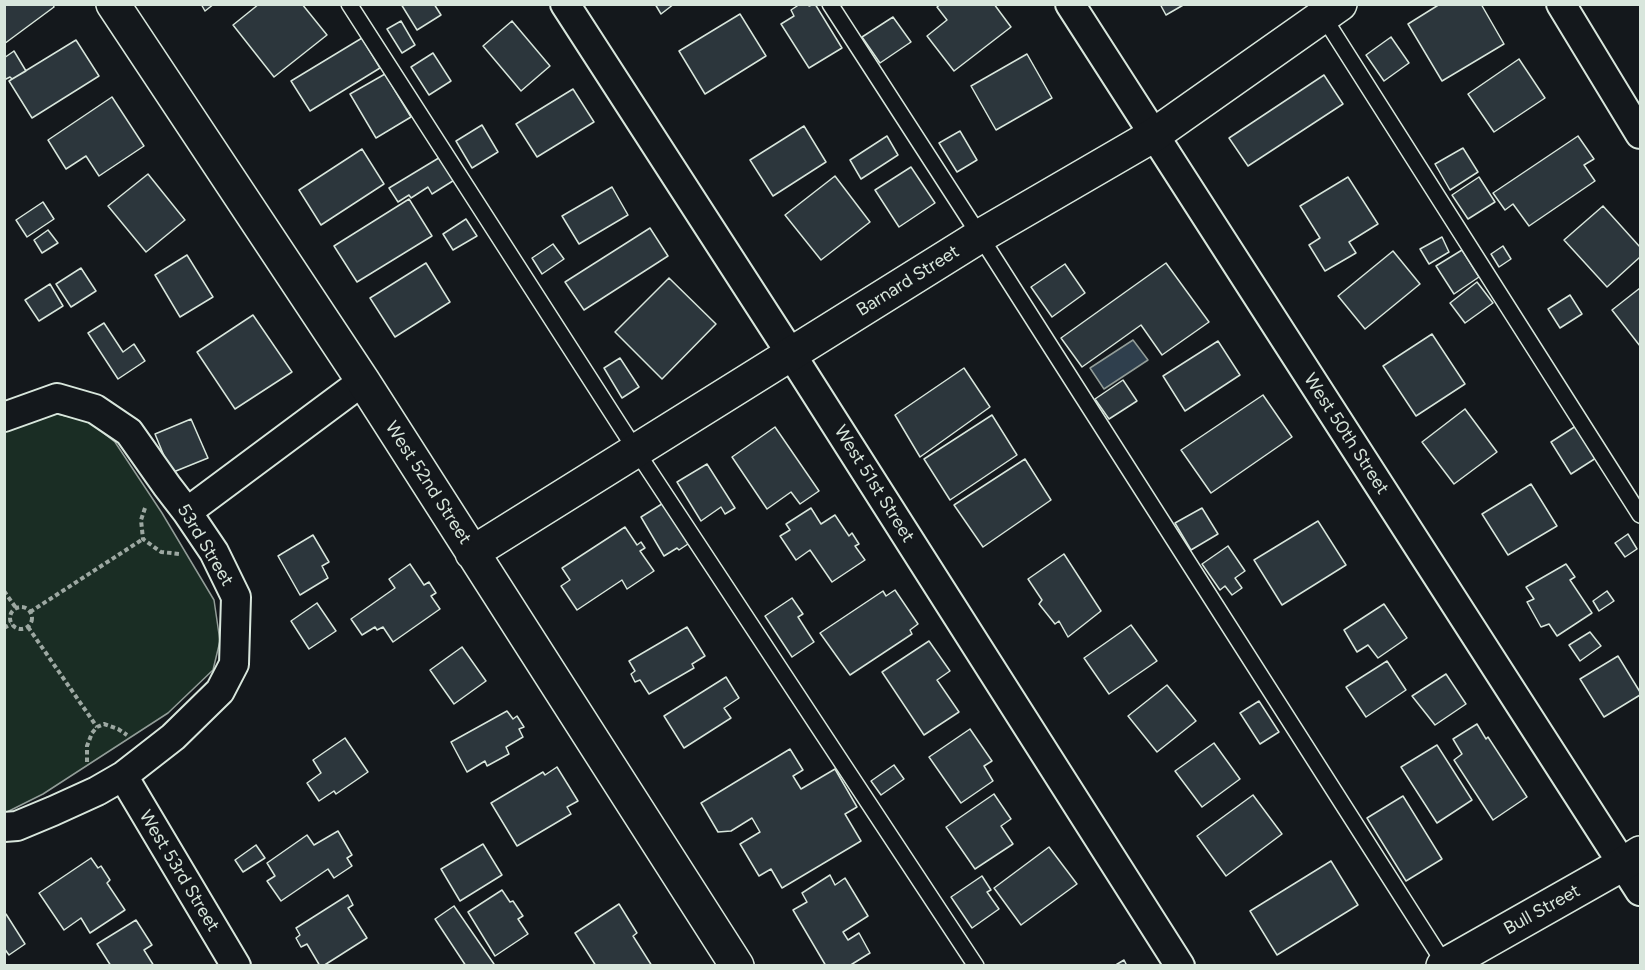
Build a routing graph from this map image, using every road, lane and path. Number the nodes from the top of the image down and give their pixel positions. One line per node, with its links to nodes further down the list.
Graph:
1 (113, 4): 12 (street, West 52nd Street)
2 (349, 4): 14 (lane)
3 (565, 4): 11 (street, West 51st Street)
4 (830, 4): 10 (lane)
5 (1070, 4): 9 (street, West 50th Street)
6 (1561, 4): 8 (street)
7 (1331, 10): 9 (street, Barnard Street); 16 (lane)
8 (1641, 134)
9 (1154, 135): 10 (street, Barnard Street); 28 (street, West 50th Street)
10 (980, 236): 11 (street, Barnard Street); 29 (lane)
11 (791, 354): 14 (street, Barnard Street); 33 (street, West 51st Street)
12 (363, 381): 15 (street); 18 (street, West 52nd Street)
13 (4, 417): 15 (street, 53rd Street)
14 (637, 452): 18 (street, Barnard Street); 32 (lane)
15 (187, 512): 26 (street, 53rd Street)
16 (1641, 514)
17 (143, 539): 21 (path)
18 (472, 553): 31 (street, West 52nd Street)
19 (4, 591): 20 (path)
20 (16, 608): 21 (path); 22 (path)
21 (30, 612): 23 (path)
22 (11, 624): 23 (path); 24 (path)
23 (28, 627): 25 (path)
24 (4, 628)
25 (97, 727)
26 (123, 776): 27 (street, 53rd Street); 30 (street, West 53rd Street)
27 (4, 827)
28 (1635, 869): 29 (street, Bull Street)
29 (1445, 965)
30 (236, 966)
31 (737, 966)
32 (976, 966)
33 (1180, 966)

